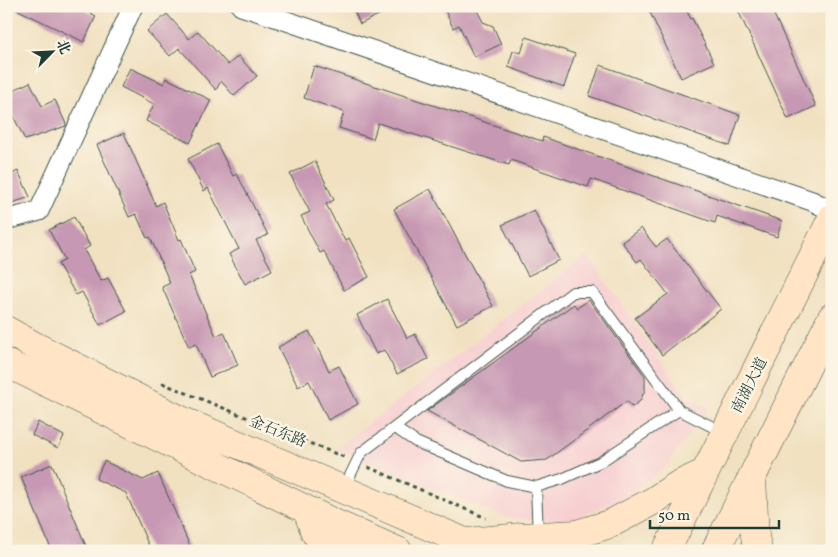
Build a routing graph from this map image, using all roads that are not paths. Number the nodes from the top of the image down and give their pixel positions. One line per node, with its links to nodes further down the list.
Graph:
1 (133, 6): 5 (street)
2 (241, 6): 3 (street)
3 (832, 212)
4 (832, 218): 11 (main road, 南湖大道)
5 (6, 220)
6 (832, 317): 13 (main road)
7 (6, 330): 15 (main road, 金石东路)
8 (6, 363): 16 (main road)
9 (679, 410): 10 (lane); 11 (lane); 14 (lane)
10 (394, 428): 14 (lane); 15 (lane)
11 (724, 433): 12 (main road, 南湖大道)
12 (704, 473): 17 (main road); 21 (main road, 南湖大道)
13 (752, 476): 22 (main road); 23 (main road)
14 (536, 487): 17 (lane)
15 (344, 489): 18 (main road, 金石东路)
16 (307, 510): 19 (main road); 20 (main road)
17 (538, 536): 18 (main road)
18 (477, 547)
19 (341, 551)
20 (398, 551)
21 (666, 551)
22 (715, 551)
23 (758, 551)

